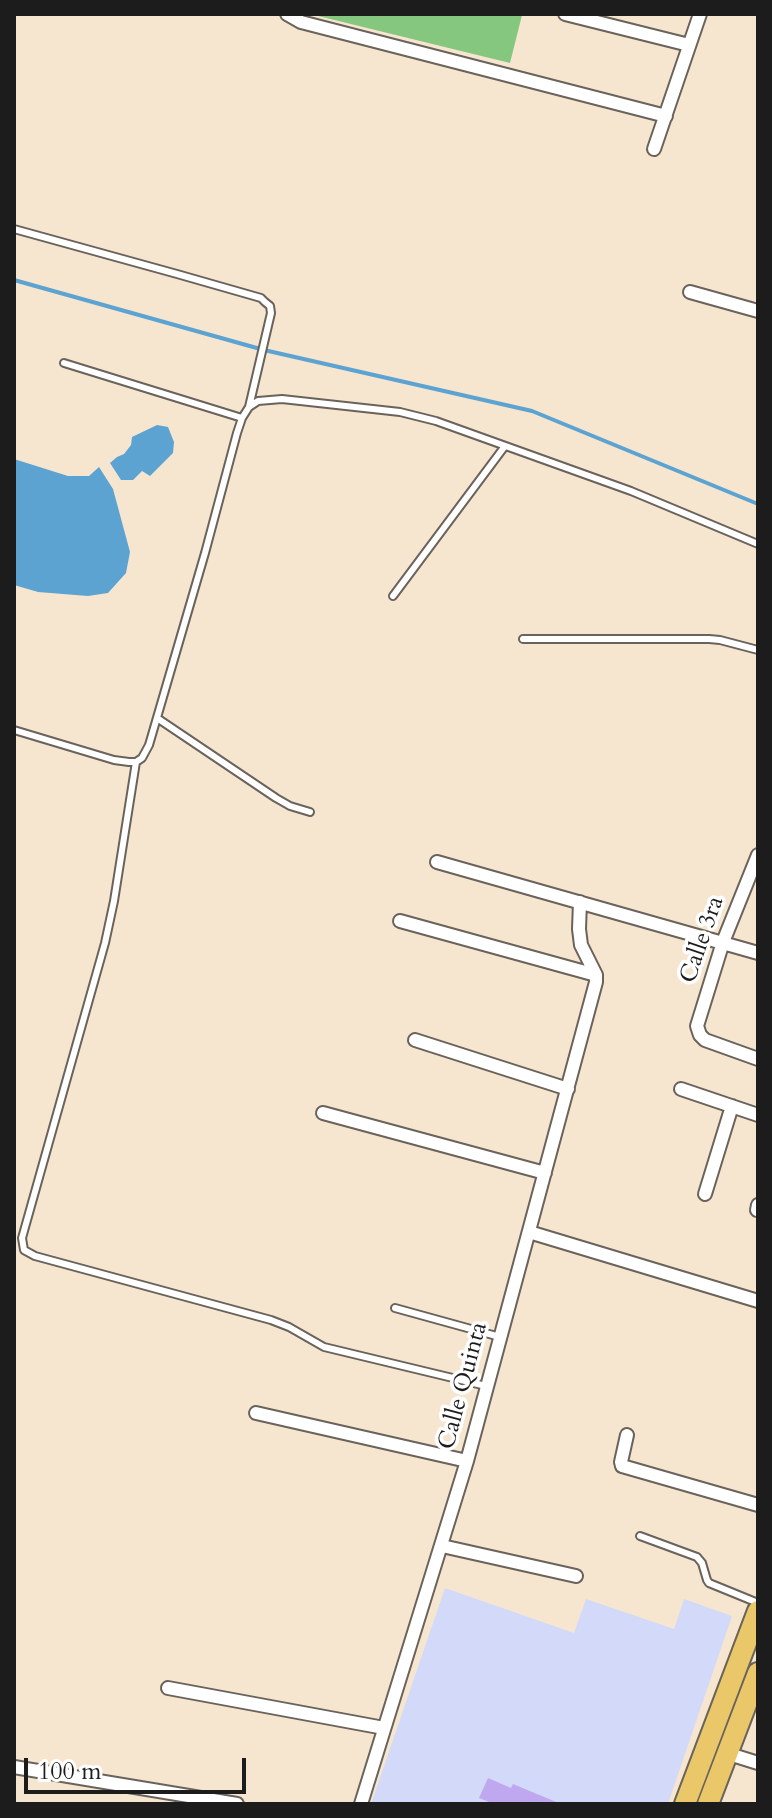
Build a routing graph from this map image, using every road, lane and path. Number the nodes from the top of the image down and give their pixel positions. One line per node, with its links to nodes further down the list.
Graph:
1 (287, 14): 5 (street)
2 (565, 14): 4 (street)
3 (700, 14): 4 (street)
4 (689, 45): 5 (street)
5 (666, 116): 6 (street)
6 (654, 149)
7 (14, 229): 11 (lane)
8 (690, 292): 9 (street)
9 (758, 311)
10 (64, 363): 12 (lane)
11 (249, 407): 12 (lane); 13 (lane)
12 (242, 418): 18 (lane)
13 (505, 446): 14 (lane); 15 (lane)
14 (758, 544)
15 (393, 596)
16 (523, 639): 17 (lane)
17 (758, 650)
18 (157, 718): 20 (lane); 21 (lane)
19 (14, 730): 20 (lane)
20 (136, 762): 42 (lane)
21 (310, 812)
22 (758, 855): 26 (street, Calle 3ra)
23 (437, 862): 24 (street)
24 (580, 902): 26 (street); 28 (street)
25 (400, 921): 28 (street)
26 (723, 942): 27 (street); 30 (street, Calle 3ra)
27 (758, 953)
28 (596, 975): 31 (street, Calle Quinta)
29 (415, 1040): 31 (street)
30 (758, 1059)
31 (568, 1089): 36 (street, Calle Quinta)
32 (681, 1089): 33 (street)
33 (732, 1106): 35 (street); 37 (street)
34 (323, 1113): 36 (street)
35 (758, 1115)
36 (545, 1173): 38 (street, Calle Quinta)
37 (705, 1194)
38 (529, 1232): 39 (street); 41 (street, Calle Quinta)
39 (758, 1301)
40 (395, 1308): 41 (lane)
41 (500, 1337): 42 (street, Calle Quinta)
42 (486, 1386): 45 (street, Calle Quinta)
43 (256, 1413): 45 (street)
44 (627, 1435): 46 (street)
45 (467, 1461): 48 (street, Calle Quinta)
46 (758, 1505)
47 (640, 1536): 50 (lane)
48 (442, 1546): 49 (street); 54 (street, Calle Quinta)
49 (576, 1576)
50 (758, 1603)
51 (758, 1611): 60 (main road)
52 (758, 1673): 55 (main road)
53 (168, 1688): 54 (street)
54 (384, 1728): 59 (street, Calle Quinta)
55 (726, 1753): 56 (street); 61 (main road)
56 (758, 1763)
57 (14, 1767): 58 (street)
58 (237, 1804)
59 (361, 1804)
60 (685, 1804)
61 (708, 1804)

